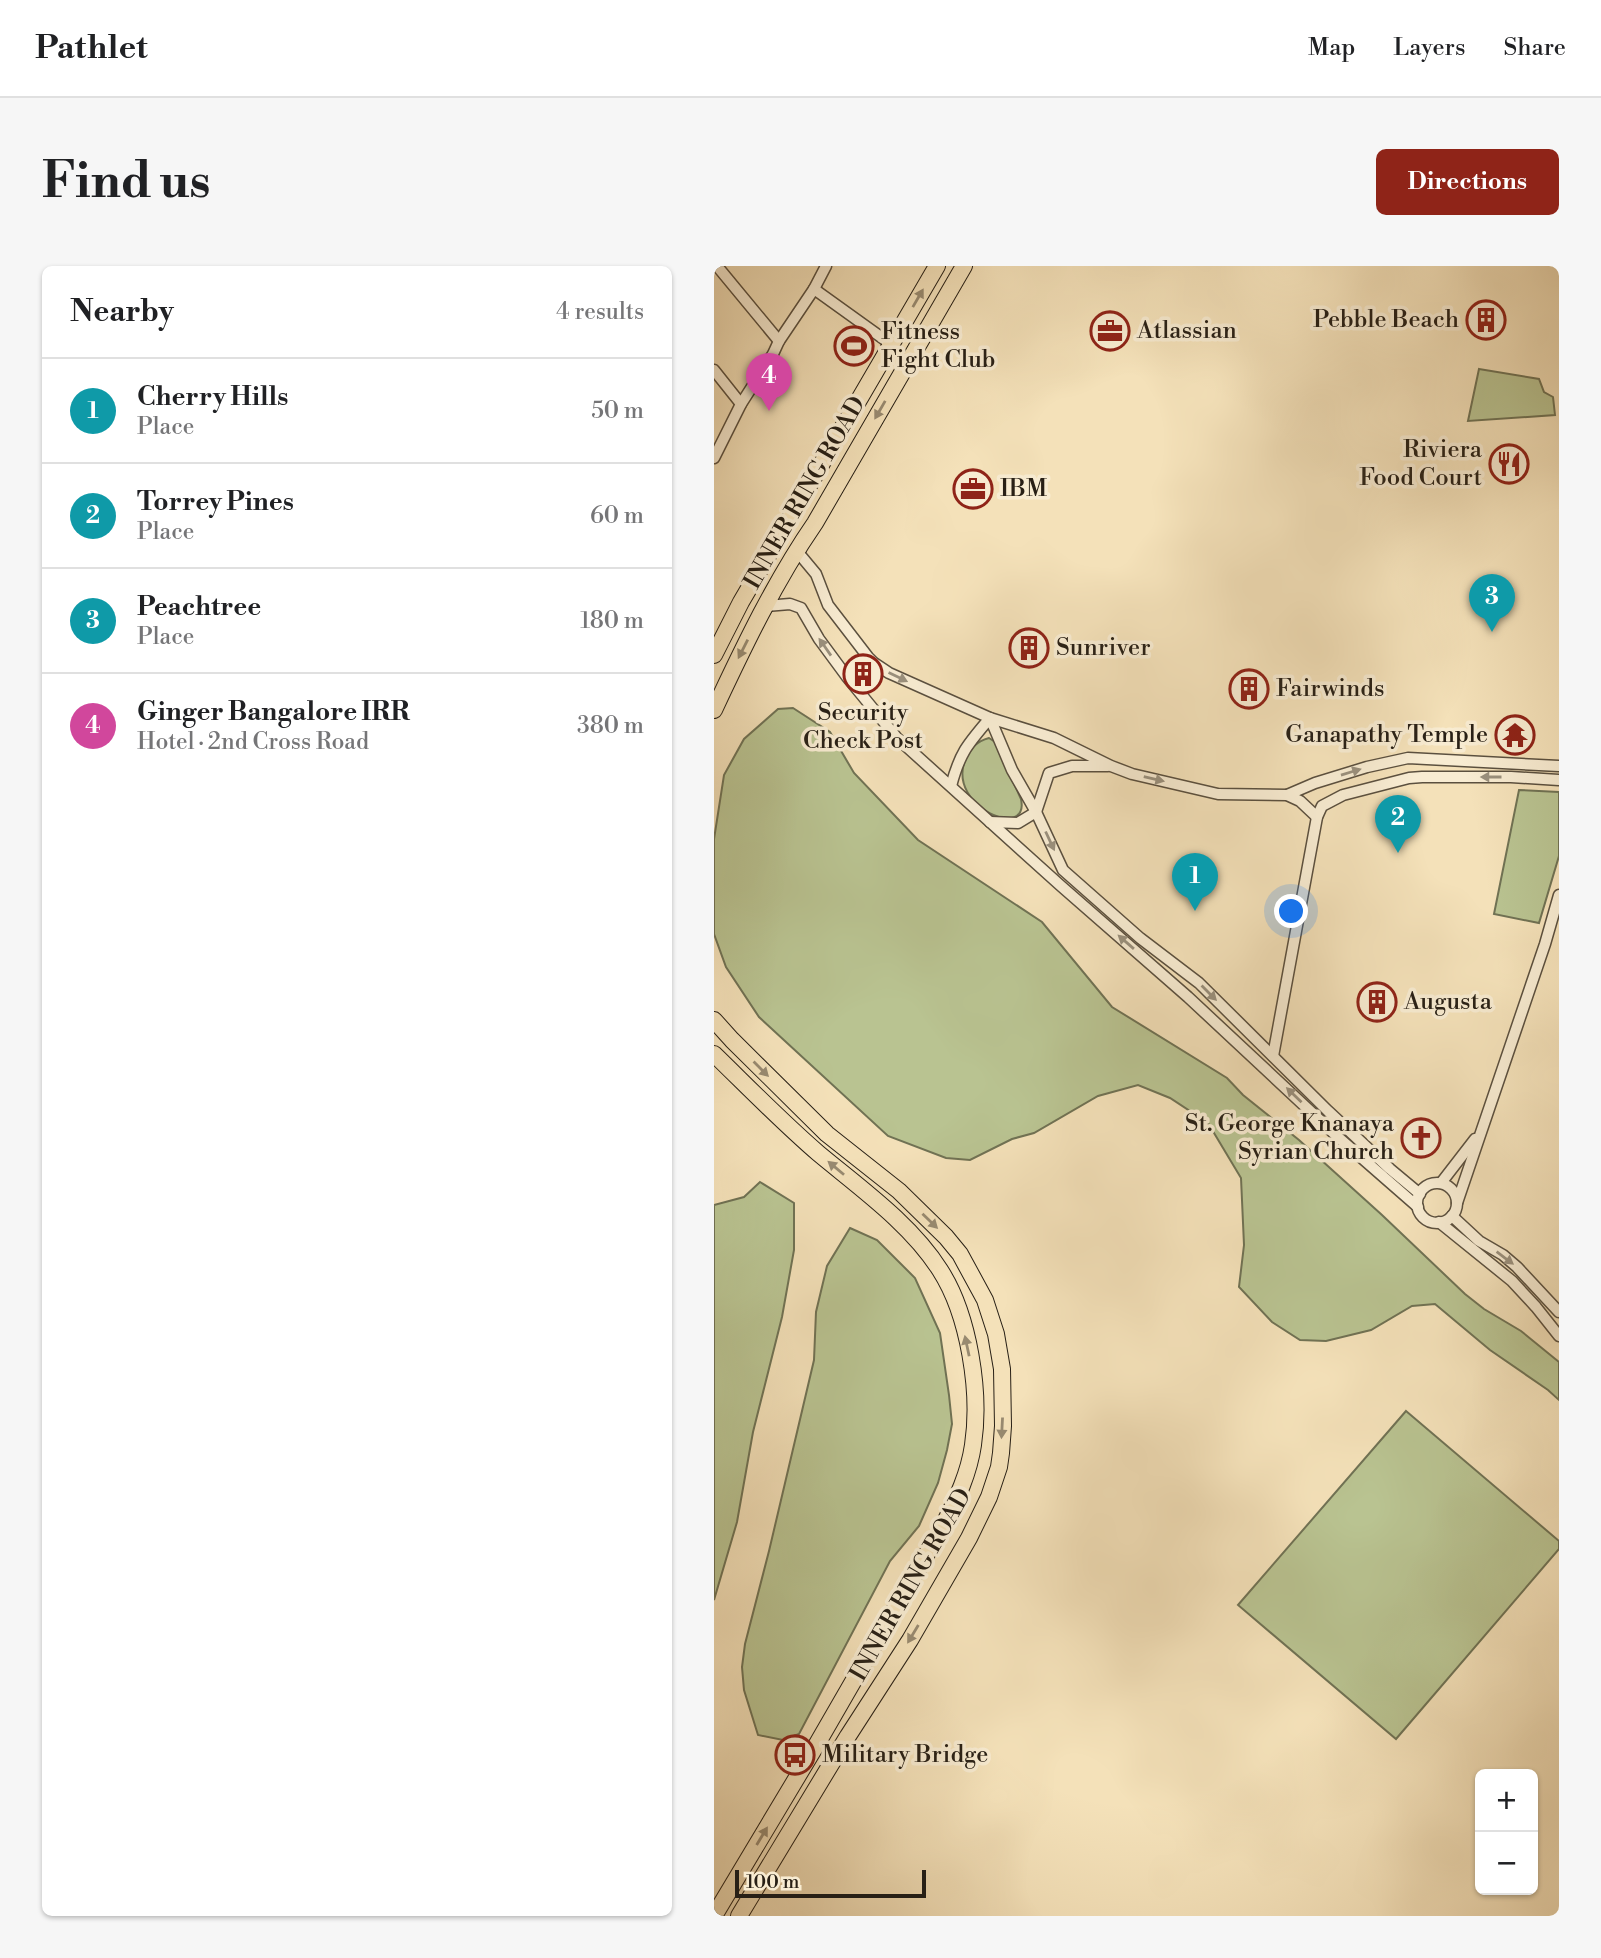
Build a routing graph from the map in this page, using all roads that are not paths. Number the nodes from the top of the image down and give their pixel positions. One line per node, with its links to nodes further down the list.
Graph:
1 (717, 266): 6 (street)
2 (826, 266): 5 (street)
3 (937, 266): 7 (main road, INNER RING ROAD, one-way to 3)
4 (964, 266): 11 (main road, INNER RING ROAD, one-way to 11)
5 (814, 289): 6 (street); 7 (street)
6 (779, 341): 9 (street)
7 (892, 345): 13 (main road, INNER RING ROAD)
8 (714, 370): 9 (street)
9 (741, 404): 10 (street)
10 (714, 458)
11 (796, 550): 12 (main road, INNER RING ROAD); 15 (street, one-way to 15)
12 (766, 606): 14 (main road, INNER RING ROAD, one-way to 14); 19 (street, one-way to 12)
13 (714, 655)
14 (714, 710)
15 (990, 718): 16 (street); 19 (street); 21 (street)
16 (1111, 766): 20 (street, one-way to 20); 21 (street)
17 (1559, 766): 20 (street, one-way to 17)
18 (1559, 780): 22 (street, one-way to 22)
19 (951, 786): 23 (street)
20 (1287, 795): 22 (street)
21 (1036, 812): 23 (street); 27 (street, one-way to 27)
22 (1317, 817): 27 (street)
23 (990, 822): 32 (street, one-way to 23)
24 (1559, 895): 28 (street)
25 (714, 1020): 38 (main road, INNER RING ROAD, one-way to 38)
26 (714, 1054): 37 (main road, INNER RING ROAD, one-way to 26)
27 (1273, 1056): 30 (street)
28 (1480, 1131): 29 (street); 31 (street)
29 (1441, 1184): 30 (street); 31 (street)
30 (1420, 1194): 32 (street)
31 (1457, 1203): 33 (street)
32 (1418, 1207): 34 (street)
33 (1452, 1216): 34 (street); 35 (street, one-way to 35)
34 (1439, 1222): 36 (street)
35 (1559, 1312)
36 (1559, 1336)
37 (817, 1744): 38 (main road); 39 (main road, INNER RING ROAD, one-way to 37)
38 (836, 1756): 40 (main road, INNER RING ROAD)
39 (714, 1916)
40 (740, 1916)

